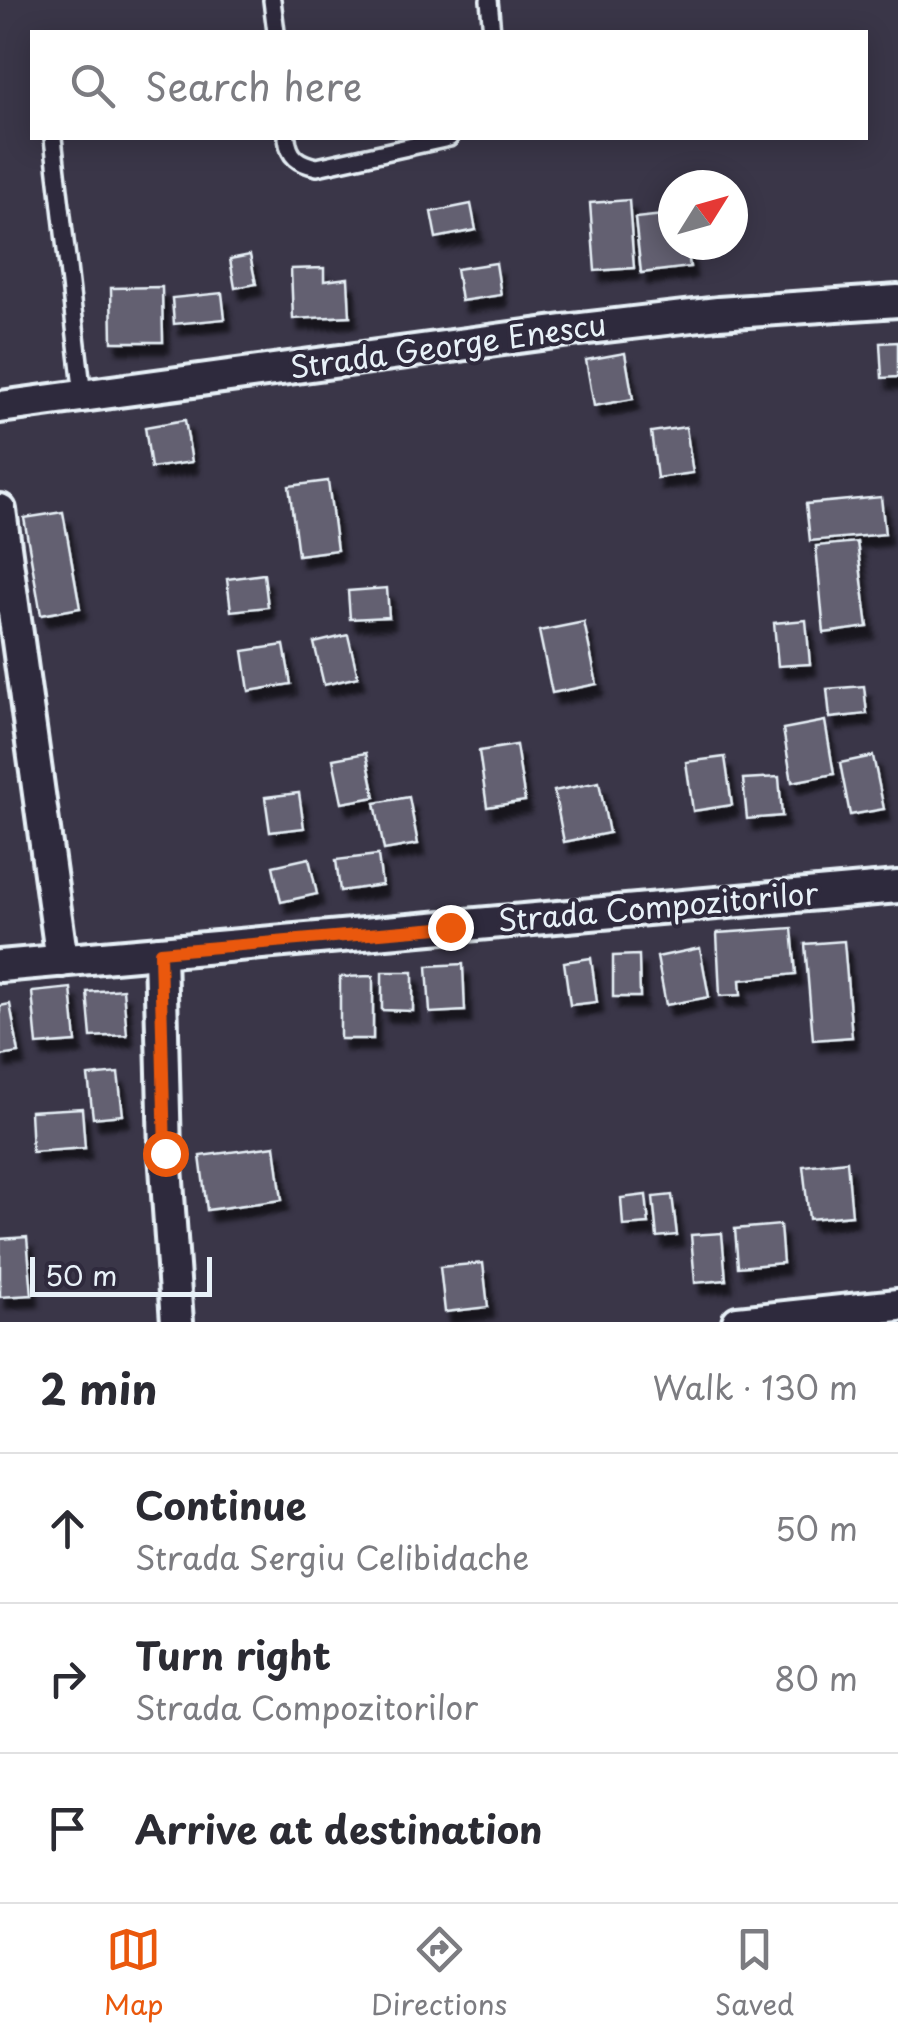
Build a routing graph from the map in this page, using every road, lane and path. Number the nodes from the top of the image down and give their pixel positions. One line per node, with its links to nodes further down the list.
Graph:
1 (272, 0): 3 (lane)
2 (489, 0): 4 (lane)
3 (276, 30)
4 (492, 30)
5 (53, 140): 9 (lane)
6 (287, 140): 7 (lane)
7 (439, 140)
8 (898, 302): 9 (street, Strada George Enescu)
9 (83, 396): 10 (street, Strada George Enescu)
10 (0, 407)
11 (0, 510): 14 (street)
12 (898, 886): 13 (street, Strada Compozitorilor)
13 (160, 952): 14 (street, Strada Compozitorilor); 18 (street)
14 (62, 961): 15 (street, Strada Compozitorilor)
15 (0, 966)
16 (898, 1305): 17 (street)
17 (856, 1316): 19 (street)
18 (176, 1322)
19 (738, 1322)

